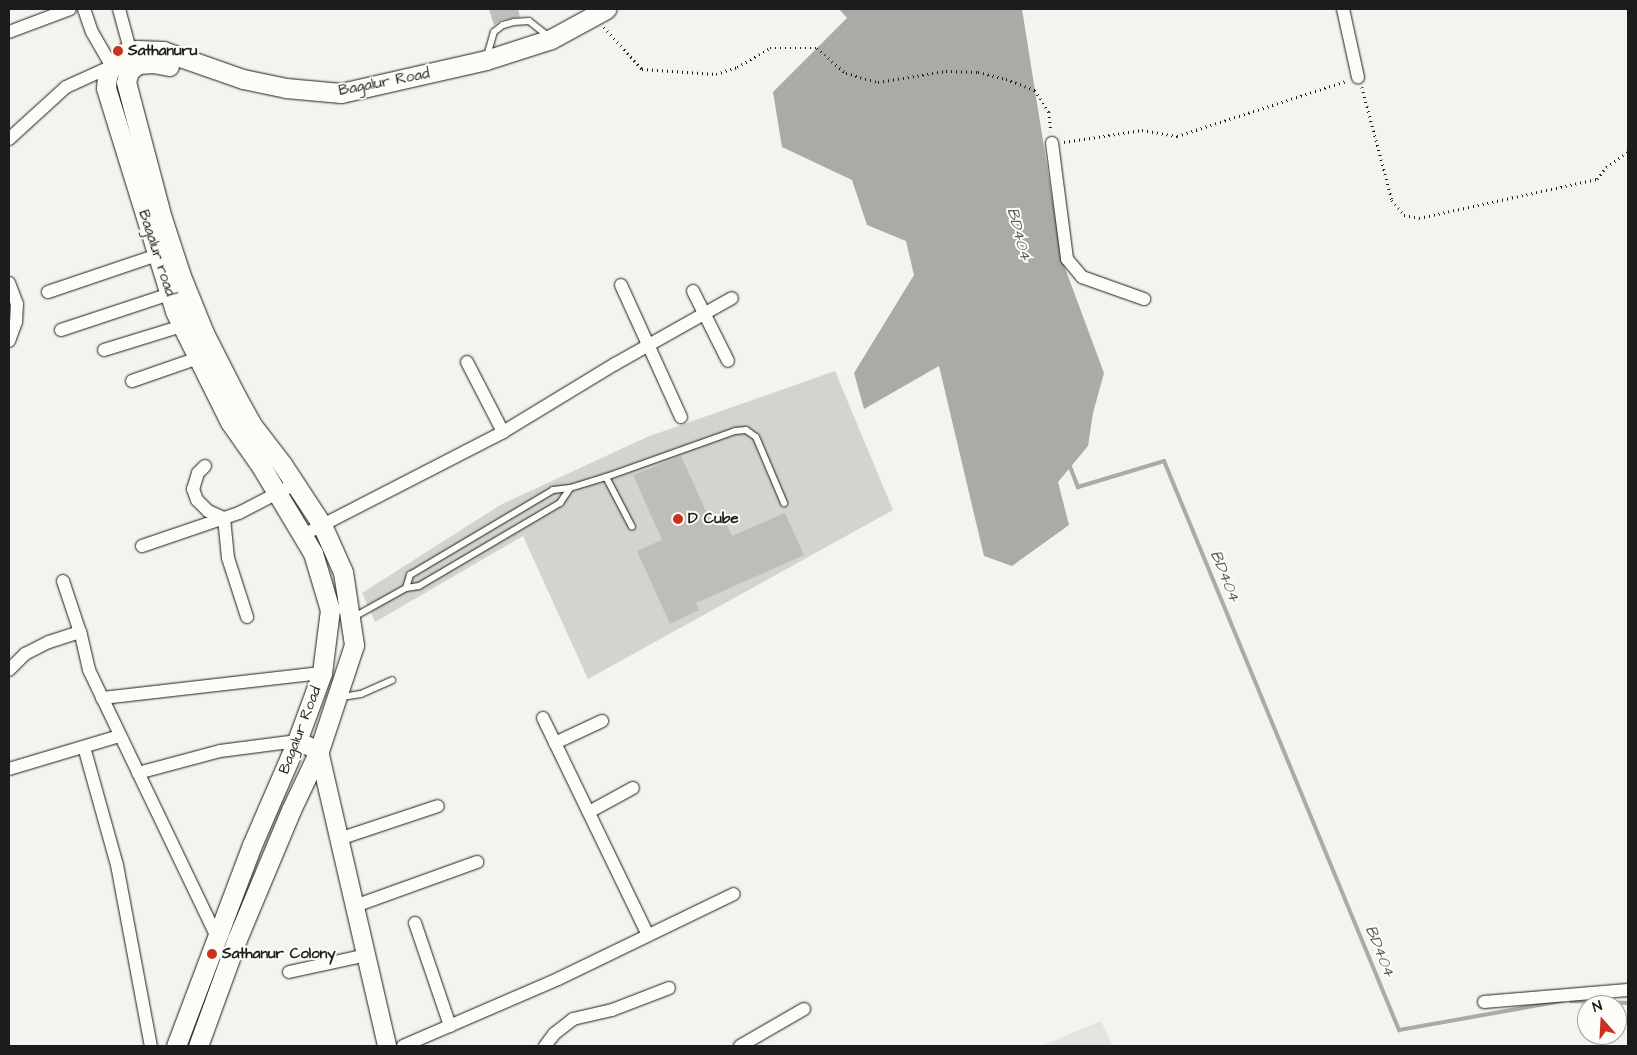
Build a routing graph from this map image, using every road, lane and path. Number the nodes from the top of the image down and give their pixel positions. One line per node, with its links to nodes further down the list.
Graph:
1 (70, 9): 7 (street)
2 (84, 9): 10 (street)
3 (119, 9): 10 (street)
4 (618, 9): 6 (main road)
5 (1343, 9): 11 (street)
6 (600, 16): 8 (main road, Bagalur Road); 10 (main road, Bagalur Road); 13 (path)
7 (10, 27)
8 (551, 39): 9 (main road, Bagalur Road); 9 (lane)
9 (486, 60): 10 (main road, Bagalur Road)
10 (122, 67): 12 (street); 15 (main road, Bagalur road); 38 (main road, Bagalur Road)
11 (1358, 77): 13 (path); 14 (path)
12 (9, 139)
13 (1052, 143): 22 (street)
14 (1628, 152)
15 (157, 255): 19 (street); 20 (main road, Bagalur road)
16 (9, 283): 26 (street)
17 (621, 285): 27 (street)
18 (693, 291): 23 (street)
19 (48, 292)
20 (170, 294): 24 (main road, Bagalur road); 25 (street)
21 (732, 298): 23 (street)
22 (1144, 299)
23 (706, 314): 27 (street); 30 (street)
24 (182, 326): 28 (street); 29 (main road, Bagalur road)
25 (60, 330)
26 (9, 341)
27 (648, 345): 33 (street); 35 (street)
28 (104, 350)
29 (198, 358): 32 (street); 34 (main road, Bagalur road)
30 (728, 361)
31 (467, 362): 35 (street)
32 (132, 381)
33 (681, 417)
34 (230, 422): 40 (main road, Bagalur Road)
35 (503, 432): 43 (street)
36 (205, 466): 42 (street)
37 (606, 477): 39 (lane); 41 (lane); 44 (lane)
38 (295, 484): 40 (street); 43 (main road, Bagalur Road)
39 (570, 488): 48 (lane); 48 (lane)
40 (278, 494): 42 (street); 45 (main road, Bagalur Road)
41 (784, 503)
42 (224, 518): 46 (street); 49 (street)
43 (322, 525): 45 (street); 50 (main road, Bagalur Road)
44 (632, 527)
45 (303, 535): 53 (main road, Bagalur Road)
46 (142, 546)
47 (63, 581): 51 (street)
48 (406, 588): 50 (lane)
49 (247, 617)
50 (350, 619): 55 (main road, Bagalur Road)
51 (80, 632): 52 (street); 56 (street)
52 (9, 670)
53 (322, 673): 56 (street); 60 (main road, Bagalur Road)
54 (392, 680): 55 (lane)
55 (338, 694): 63 (main road, Bagalur Road)
56 (102, 698): 59 (street)
57 (543, 718): 61 (street)
58 (602, 720): 61 (street)
59 (120, 736): 62 (street); 65 (street)
60 (297, 741): 63 (street); 65 (street); 75 (main road, Bagalur Road)
61 (555, 743): 68 (street)
62 (84, 747): 64 (street); 84 (street)
63 (319, 752): 69 (street); 75 (main road, Bagalur Road)
64 (9, 769)
65 (138, 773): 75 (street)
66 (633, 788): 68 (street)
67 (438, 806): 69 (street)
68 (589, 812): 74 (street)
69 (339, 839): 72 (street)
70 (477, 862): 72 (street)
71 (734, 894): 74 (street)
72 (355, 906): 76 (street)
73 (414, 924): 82 (street)
74 (648, 935): 82 (street)
75 (226, 945): 85 (main road, Bagalur Road); 86 (main road, Bagalur Road)
76 (366, 956): 77 (street); 87 (street)
77 (289, 972)
78 (669, 988): 89 (street)
79 (1628, 990): 80 (street)
80 (1484, 1002)
81 (804, 1009): 83 (street)
82 (450, 1026): 88 (street)
83 (763, 1040): 90 (street)
84 (152, 1046)
85 (176, 1046)
86 (198, 1046)
87 (387, 1046)
88 (403, 1046)
89 (545, 1046)
90 (740, 1046)

